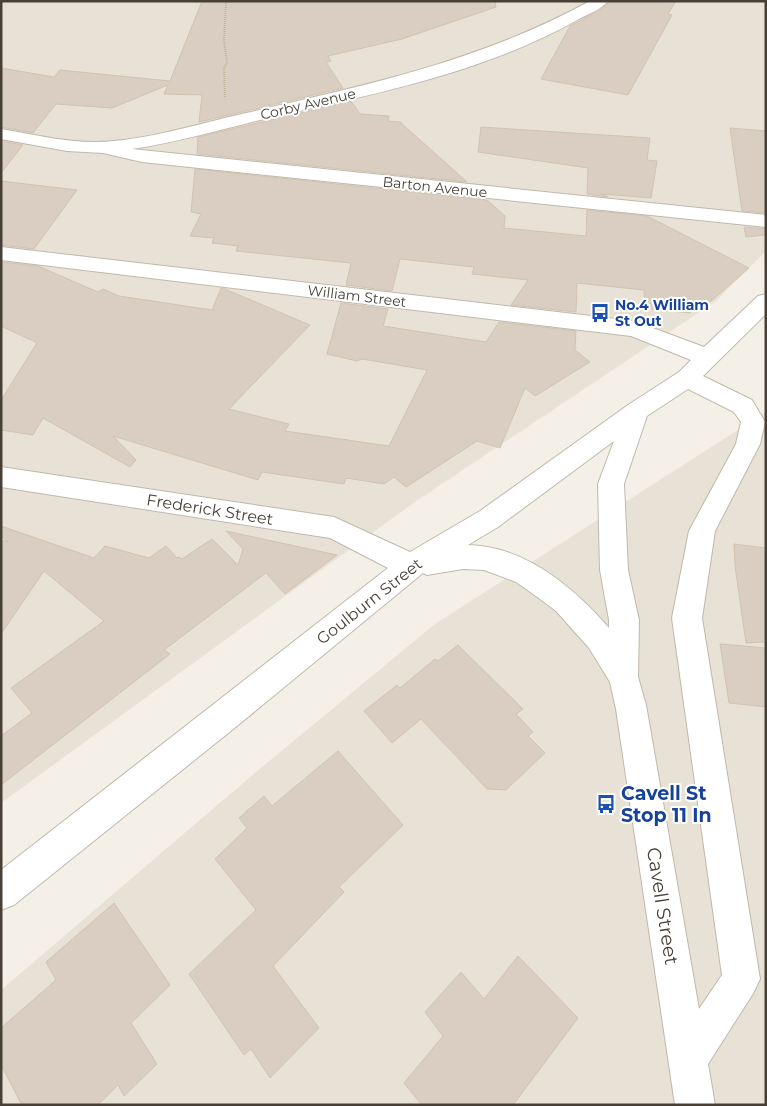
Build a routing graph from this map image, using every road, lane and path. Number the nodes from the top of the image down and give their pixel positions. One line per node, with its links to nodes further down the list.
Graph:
1 (226, 1): 4 (path)
2 (572, 1): 8 (street, Corby Avenue)
3 (601, 1): 8 (street, Corby Avenue)
4 (225, 102)
5 (1, 118): 6 (street)
6 (28, 122)
7 (1, 134): 8 (street, Corby Avenue)
8 (103, 139): 9 (street, Barton Avenue)
9 (766, 220)
10 (1, 253): 12 (street, William Street)
11 (766, 301): 12 (street, Goulburn Street)
12 (709, 358): 13 (street, Goulburn Street)
13 (686, 378): 14 (street, Goulburn Street); 19 (street)
14 (637, 411): 16 (street, Goulburn Street); 17 (street, Cavell Street)
15 (1, 476): 16 (street, Frederick Street)
16 (411, 566): 17 (street, Cavell Street); 18 (street, Goulburn Street)
17 (624, 678): 19 (street, Cavell Street)
18 (1, 892)
19 (688, 1060): 20 (street, Cavell Street)
20 (695, 1105)

